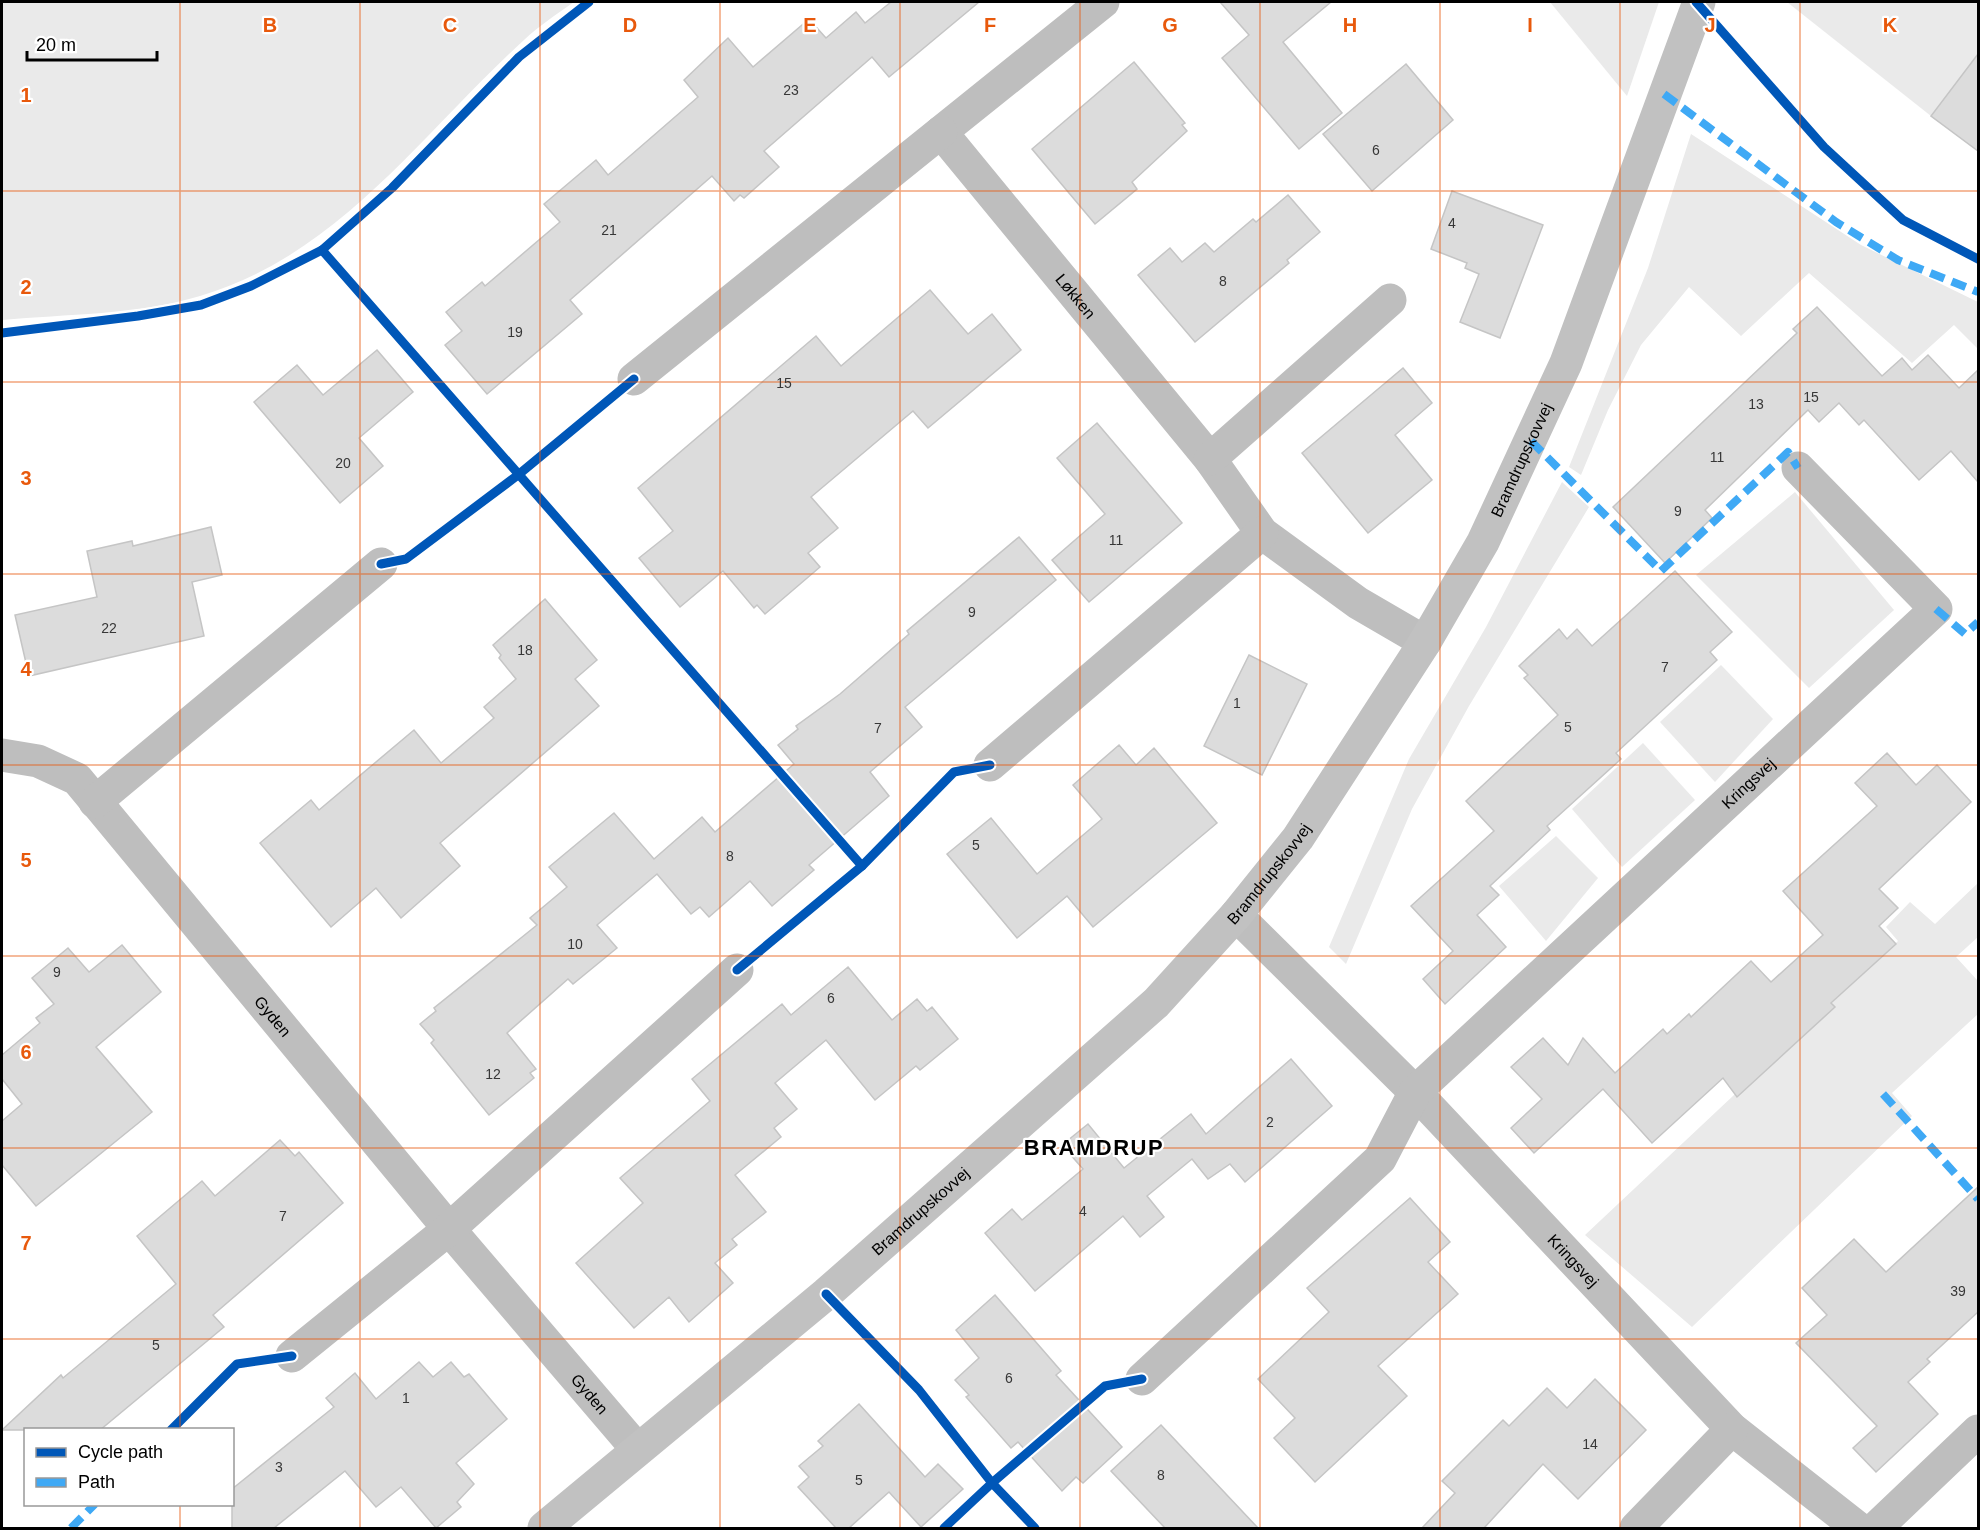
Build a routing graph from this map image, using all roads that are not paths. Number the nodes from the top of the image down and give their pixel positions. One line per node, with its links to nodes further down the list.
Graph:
1 (1103, 2): 3 (street)
2 (1699, 2): 10 (street, Bramdrupskovvej)
3 (941, 132): 5 (street); 6 (street, Løkken)
4 (1390, 300): 6 (street)
5 (634, 379)
6 (1210, 459): 8 (street, Løkken)
7 (1798, 468): 16 (street, Kringsvej)
8 (1262, 533): 10 (street, Løkken); 12 (street)
9 (381, 564): 13 (street)
10 (1425, 642): 14 (street, Bramdrupskovvej)
11 (2, 755): 13 (street, Gyden)
12 (990, 765)
13 (95, 802): 17 (street, Gyden)
14 (1236, 915): 16 (street, Kringsvej); 22 (street, Bramdrupskovvej)
15 (737, 970): 17 (street)
16 (1415, 1092): 19 (street, Kringsvej); 20 (street, Kringsvej)
17 (449, 1229): 18 (street); 22 (street, Gyden)
18 (292, 1356)
19 (1142, 1379)
20 (1732, 1429): 24 (street); 25 (street, Kringsvej)
21 (1978, 1431): 26 (street)
22 (637, 1449): 23 (street, Bramdrupskovvej)
23 (544, 1528)
24 (1636, 1528)
25 (1858, 1528)
26 (1876, 1528)

